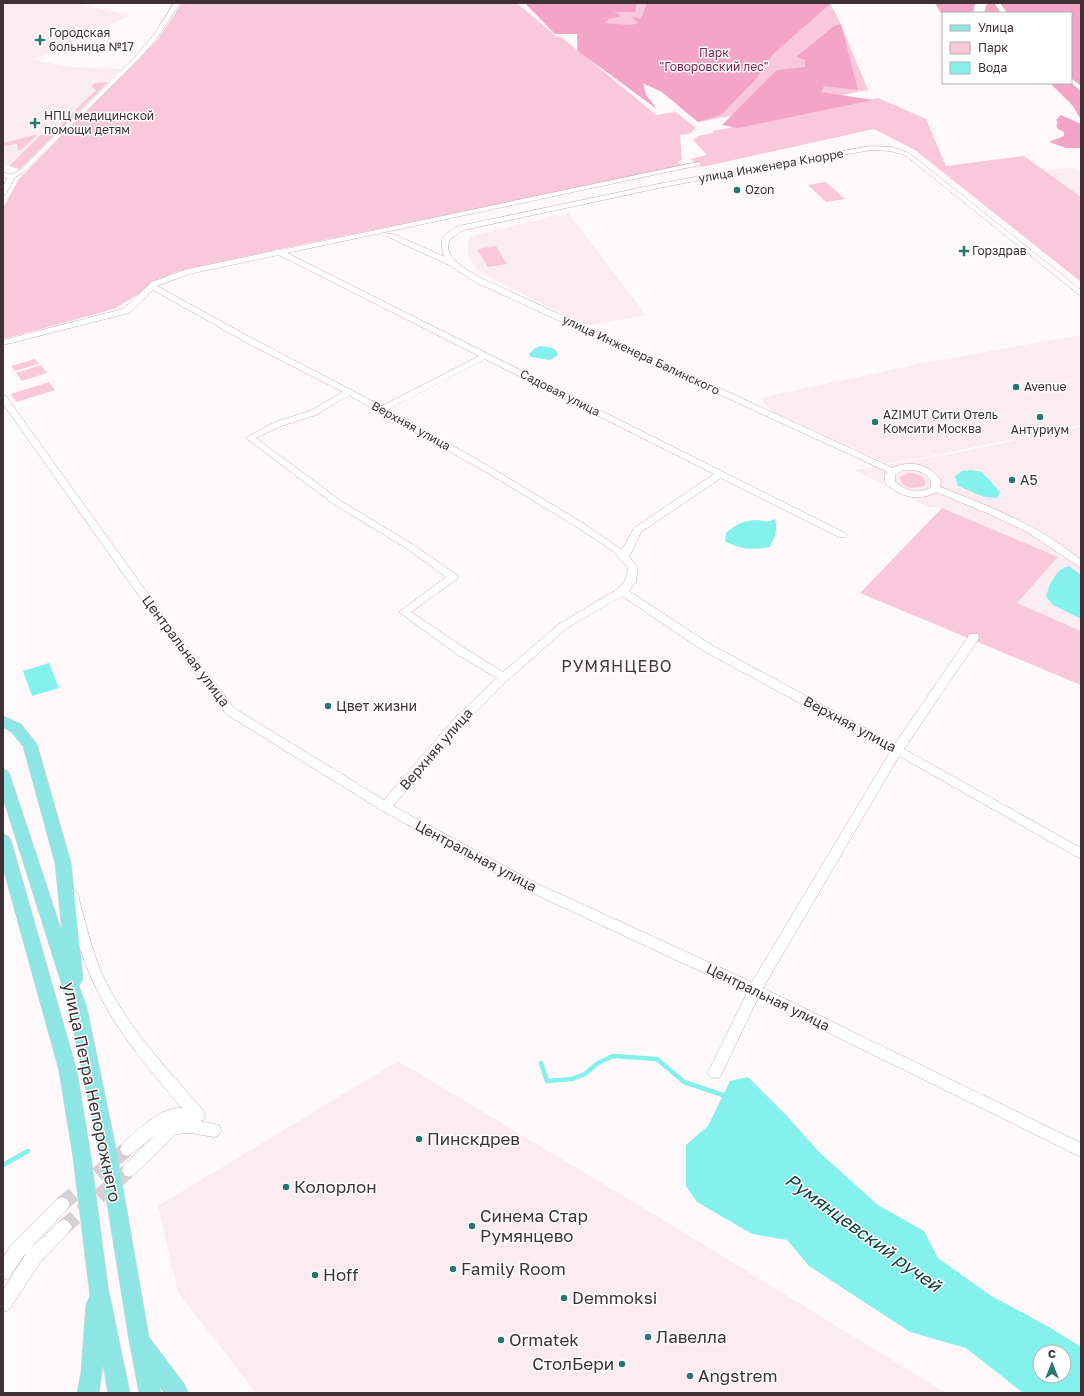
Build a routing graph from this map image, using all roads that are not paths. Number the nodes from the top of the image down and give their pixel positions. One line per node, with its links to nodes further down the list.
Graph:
1 (177, 3): 8 (street)
2 (997, 3): 3 (street)
3 (1003, 12)
4 (1072, 81): 5 (street)
5 (1081, 89)
6 (698, 164): 11 (street)
7 (3, 174): 8 (street)
8 (11, 177): 9 (street)
9 (3, 194)
10 (390, 236): 12 (street, улица Инженера Балинского)
11 (277, 251): 13 (street); 16 (street, Садовая улица)
12 (452, 263): 14 (street, улица Инженера Кнорре); 20 (street, улица Инженера Балинского)
13 (153, 287): 15 (street); 17 (street, Верхняя улица)
14 (1081, 294)
15 (3, 343)
16 (486, 356): 19 (street); 21 (street, Садовая улица)
17 (349, 392): 19 (street, Верхняя улица); 28 (street)
18 (3, 398): 32 (street, Центральная улица)
19 (382, 409): 24 (street, Верхняя улица)
20 (893, 471): 22 (street); 22 (street)
21 (720, 474): 23 (street, Садовая улица); 24 (street)
22 (935, 488): 25 (street)
23 (842, 535)
24 (624, 557): 26 (street, Верхняя улица)
25 (1081, 565)
26 (622, 591): 28 (street, Верхняя улица); 30 (street, Верхняя улица)
27 (974, 637): 30 (street)
28 (504, 677): 32 (street, Верхняя улица)
29 (3, 721): 35 (main road)
30 (897, 750): 34 (street, Верхняя улица); 36 (street)
31 (3, 775): 37 (main road, улица Петра Непорожнего)
32 (386, 807): 36 (street, Центральная улица)
33 (3, 840): 46 (main road, улица Петра Непорожнего)
34 (1081, 854)
35 (63, 863): 37 (main road); 40 (street)
36 (755, 990): 38 (street); 41 (street, Центральная улица)
37 (78, 1008): 48 (main road, улица Петра Непорожнего)
38 (714, 1072)
39 (214, 1130): 42 (street)
40 (127, 1149)
41 (1081, 1150)
42 (129, 1170)
43 (62, 1204): 45 (street)
44 (64, 1227): 47 (street)
45 (3, 1272)
46 (98, 1288): 49 (main road); 50 (main road, улица Петра Непорожнего)
47 (3, 1304)
48 (138, 1340): 51 (main road, улица Петра Непорожнего); 52 (main road)
49 (88, 1393)
50 (119, 1393)
51 (150, 1393)
52 (177, 1393)

